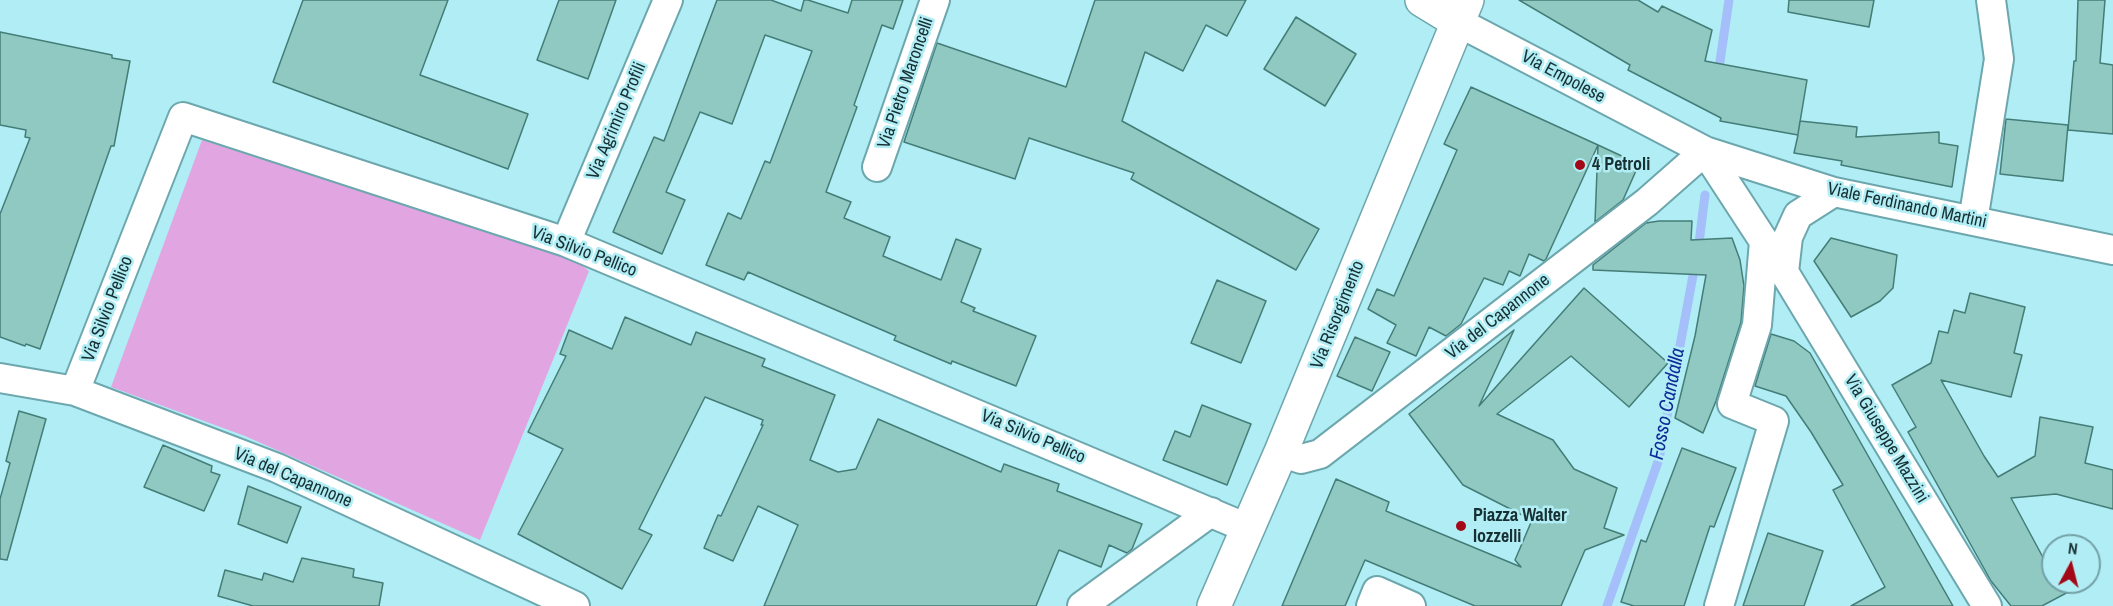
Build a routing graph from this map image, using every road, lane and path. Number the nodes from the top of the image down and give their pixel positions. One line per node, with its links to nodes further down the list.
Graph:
1 (668, 0): 11 (street, Via Agrimiro Profili)
2 (935, 0): 7 (street, Via Pietro Maroncelli)
3 (1422, 0): 5 (main road, Via Empolese)
4 (1991, 0): 9 (street)
5 (1463, 11): 6 (street, Via Empolese); 16 (main road, Via Risorgimento)
6 (1705, 151): 8 (street, Viale Ferdinando Martini); 10 (street, Via Giuseppe Mazzini); 16 (street, Via del Capannone)
7 (877, 166)
8 (1834, 192): 9 (street, Viale Ferdinando Martini); 13 (street)
9 (1973, 221): 12 (street, Viale Ferdinando Martini)
10 (1764, 241): 13 (street, Via Giuseppe Mazzini); 24 (street)
11 (566, 242): 15 (street, Via Silvio Pellico); 17 (street, Via Silvio Pellico)
12 (2113, 250)
13 (1784, 272): 25 (street, Via Giuseppe Mazzini)
14 (0, 378): 15 (street, Via del Capannone)
15 (75, 391): 19 (street, Via del Capannone)
16 (1281, 452): 18 (main road, Via Risorgimento)
17 (1211, 512): 18 (street, Via Silvio Pellico); 20 (street)
18 (1247, 528): 21 (main road, Via Risorgimento)
19 (575, 606)
20 (1082, 606)
21 (1214, 606)
22 (1371, 606): 23 (street)
23 (1411, 606)
24 (1719, 606)
25 (1987, 606)

